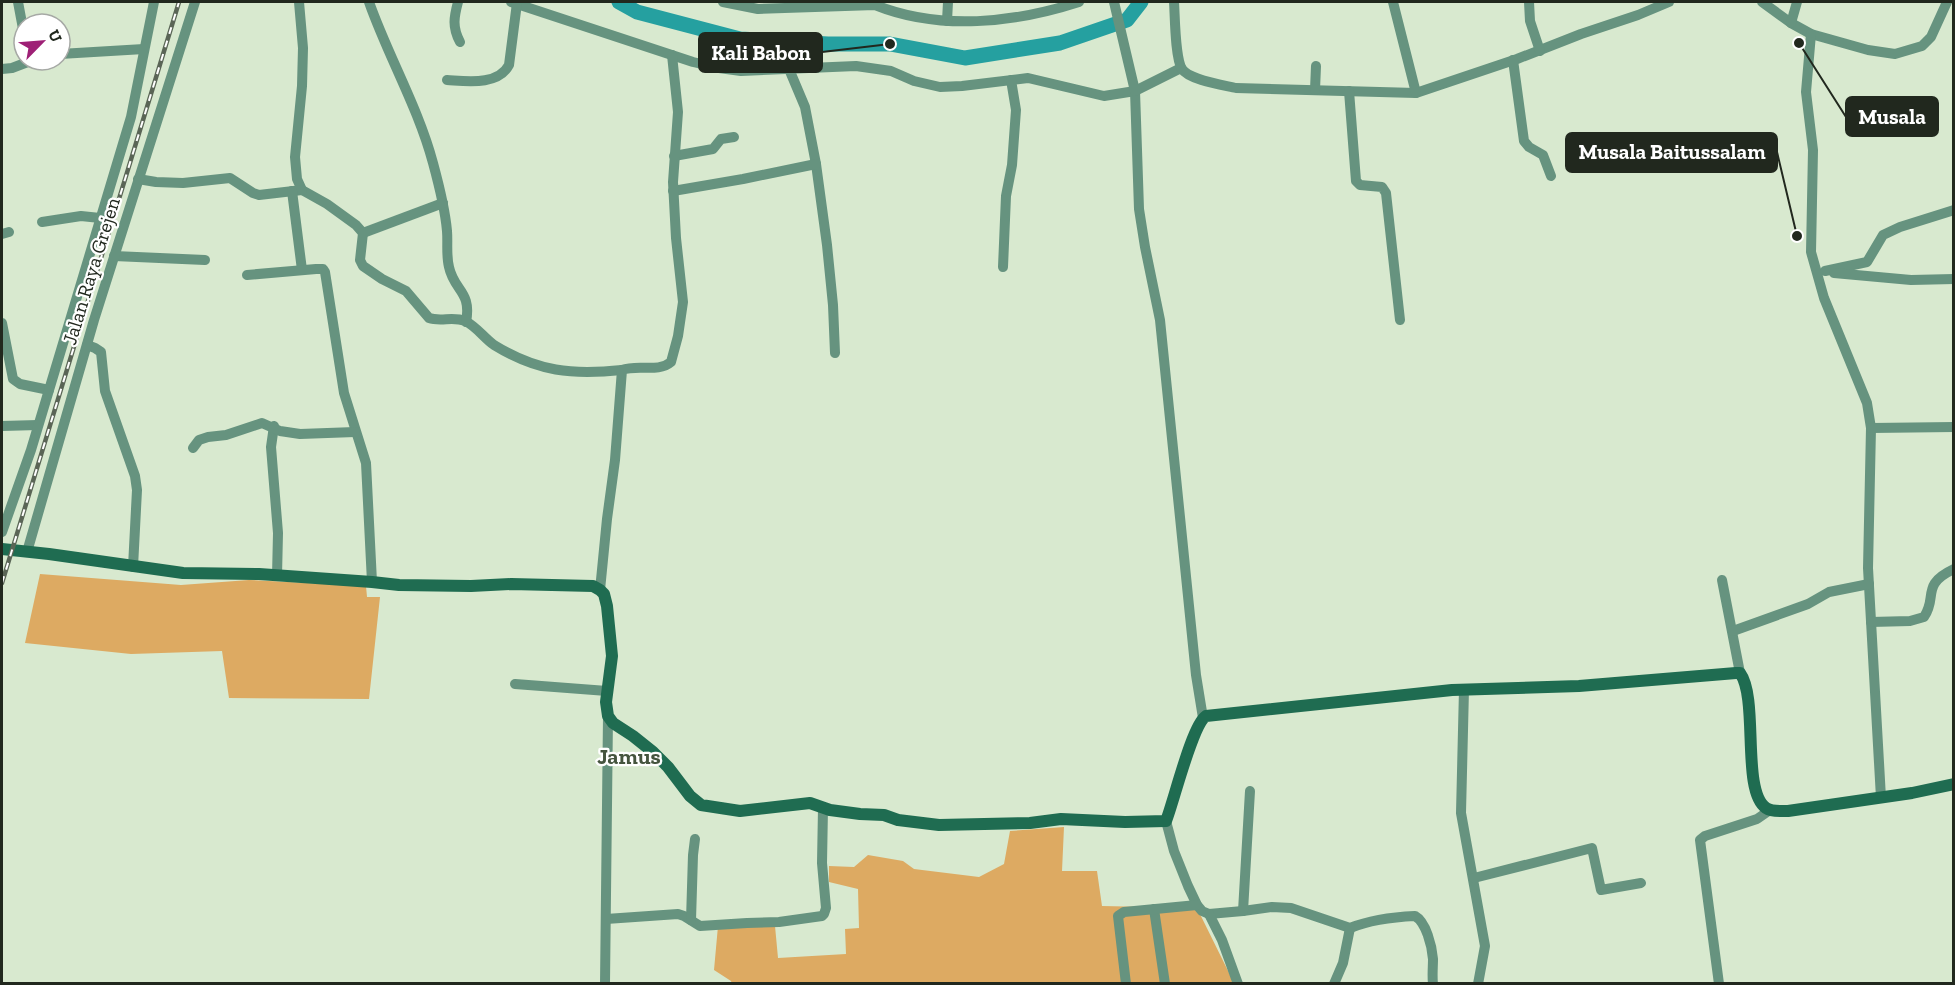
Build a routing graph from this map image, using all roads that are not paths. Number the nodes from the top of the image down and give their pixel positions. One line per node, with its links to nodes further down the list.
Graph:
1 (154, 2): 22 (street)
2 (195, 2): 40 (street, Jalan Raya Grejen)
3 (299, 2): 41 (street)
4 (369, 2): 43 (street)
5 (458, 2): 21 (street)
6 (514, 2): 25 (street); 30 (street)
7 (724, 2): 18 (street)
8 (948, 2): 18 (street)
9 (1079, 2): 18 (street)
10 (1114, 2): 33 (street)
11 (1174, 2): 28 (street)
12 (1393, 2): 35 (street)
13 (1529, 2): 23 (street)
14 (1669, 2): 23 (street)
15 (1762, 2): 19 (street)
16 (1797, 2): 19 (street)
17 (1947, 2): 20 (street)
18 (947, 21)
19 (1791, 23): 20 (street)
20 (1811, 34): 52 (street)
21 (460, 42)
22 (144, 49): 24 (street); 45 (street)
23 (1539, 51): 26 (street)
24 (72, 53)
25 (672, 55): 29 (street); 37 (street)
26 (1513, 60): 35 (street); 39 (street)
27 (1316, 66): 32 (street)
28 (1181, 68): 32 (street); 33 (street)
29 (789, 69): 31 (street); 38 (street)
30 (447, 80)
31 (1011, 80): 33 (street); 50 (street)
32 (1315, 90): 34 (street)
33 (1135, 91): 86 (street)
34 (1349, 91): 35 (street); 55 (street)
35 (1416, 93)
36 (734, 136): 37 (street)
37 (674, 156): 42 (street)
38 (816, 164): 42 (street); 59 (street)
39 (1551, 176)
40 (138, 179): 41 (street); 48 (street, Jalan Raya Grejen)
41 (297, 190): 47 (street); 51 (street)
42 (673, 191): 60 (street)
43 (443, 203): 47 (street); 56 (street)
44 (1953, 210): 52 (street)
45 (100, 218): 46 (street); 61 (street)
46 (42, 222)
47 (363, 233): 56 (street)
48 (114, 256): 49 (street); 58 (street, Jalan Raya Grejen)
49 (205, 260)
50 (1003, 267)
51 (302, 270): 53 (street); 67 (street)
52 (1821, 271): 54 (street); 66 (street)
53 (247, 275)
54 (1953, 279)
55 (1400, 320)
56 (466, 322): 60 (street)
57 (2, 323): 61 (street)
58 (87, 345): 71 (street, Jalan Raya Grejen); 72 (street)
59 (835, 353)
60 (622, 370): 78 (street)
61 (49, 390): 62 (street)
62 (38, 425): 63 (street); 69 (street)
63 (2, 426)
64 (274, 426): 67 (street); 68 (street); 74 (street)
65 (1953, 427): 66 (street)
66 (1871, 429): 77 (street)
67 (355, 432): 76 (street)
68 (193, 448)
69 (2, 532)
70 (7, 549): 71 (street)
71 (27, 552): 72 (street)
72 (133, 567): 74 (street)
73 (1953, 569): 79 (street)
74 (277, 576): 76 (street)
75 (1722, 580): 80 (street)
76 (372, 582): 78 (street)
77 (1869, 584): 79 (street); 80 (street)
78 (600, 590): 84 (street)
79 (1871, 621): 89 (street)
80 (1733, 631): 81 (street)
81 (1740, 674): 83 (street); 91 (street)
82 (515, 684): 84 (street)
83 (1464, 689): 86 (street); 94 (street)
84 (607, 692): 85 (street)
85 (608, 716): 90 (street); 100 (street)
86 (1203, 718): 92 (street)
87 (1953, 784): 89 (street)
88 (1250, 791): 98 (street)
89 (1881, 798): 91 (street)
90 (823, 808): 92 (street); 101 (street)
91 (1770, 810): 110 (street)
92 (1167, 821): 96 (street)
93 (695, 839): 101 (street)
94 (1474, 878): 95 (street); 109 (street)
95 (1641, 883)
96 (1197, 905): 97 (street); 99 (street)
97 (1154, 909): 104 (street); 105 (street)
98 (1244, 911): 99 (street); 102 (street)
99 (1209, 914): 106 (street)
100 (606, 919): 101 (street); 103 (street)
101 (691, 921)
102 (1350, 928): 107 (street); 108 (street)
103 (605, 984)
104 (1126, 984)
105 (1165, 984)
106 (1238, 984)
107 (1334, 984)
108 (1433, 984)
109 (1478, 984)
110 (1719, 984)

